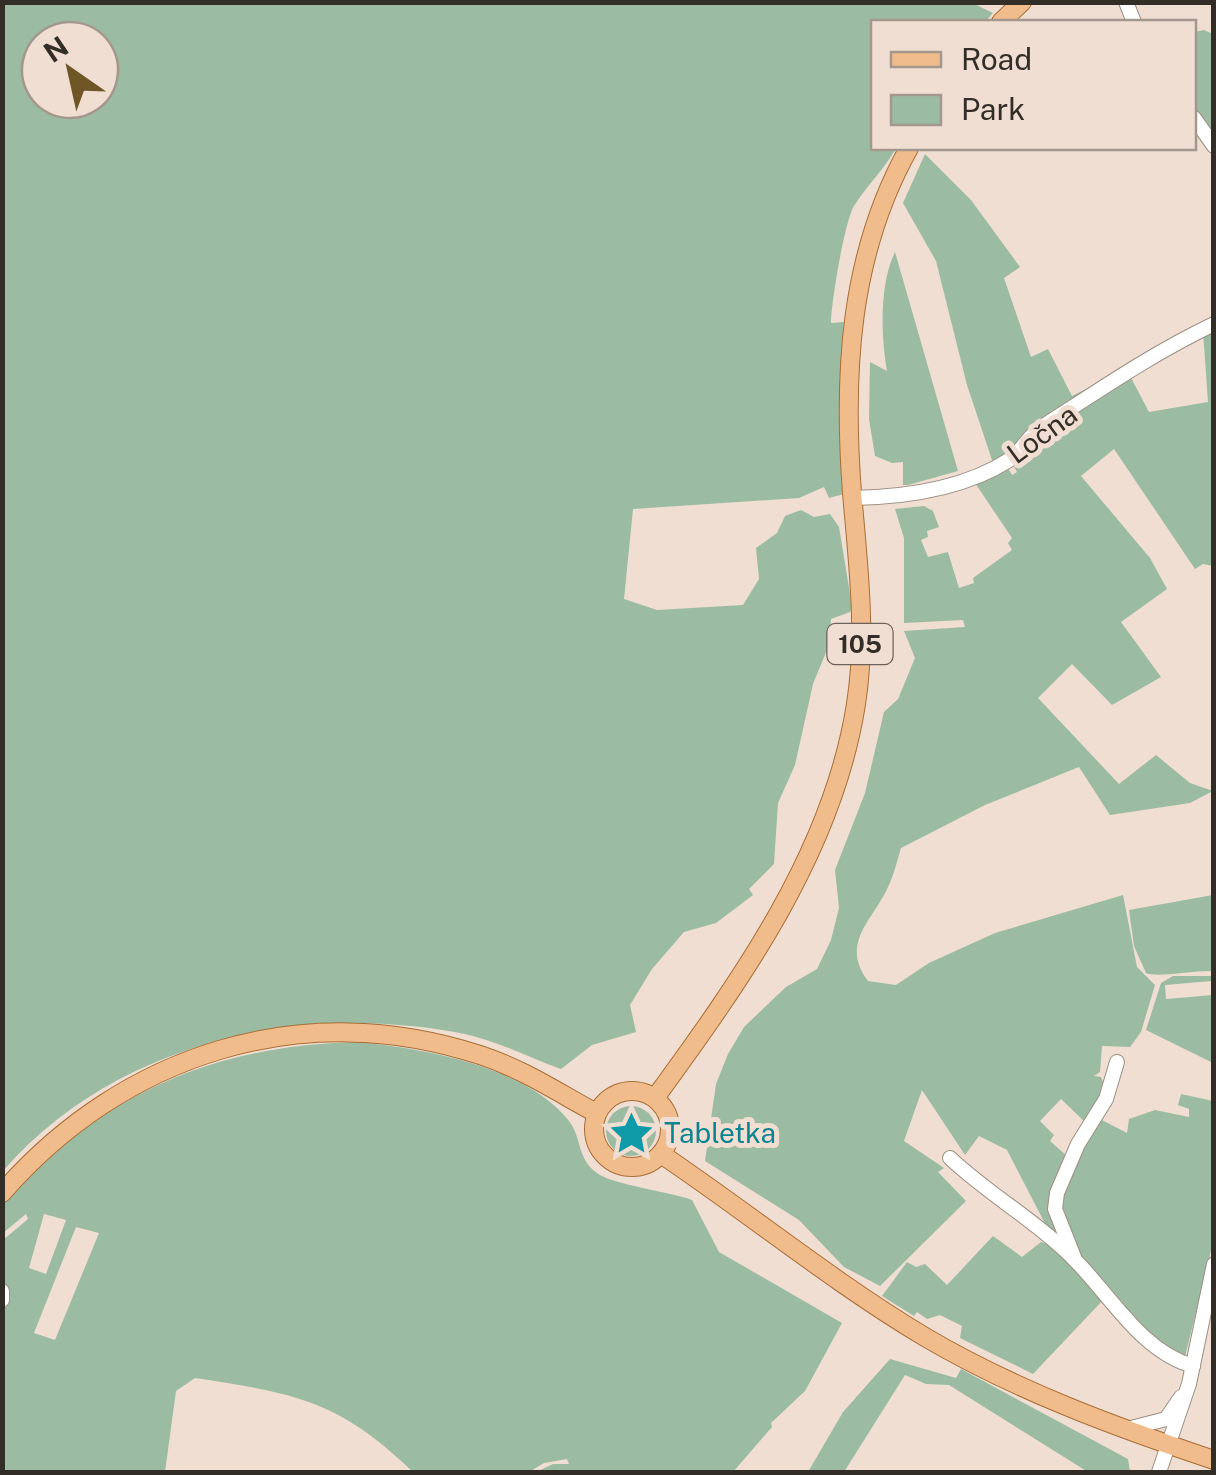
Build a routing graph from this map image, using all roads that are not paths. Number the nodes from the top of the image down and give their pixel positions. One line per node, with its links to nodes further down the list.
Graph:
1 (1022, 2): 2 (main road)
2 (1004, 20)
3 (1196, 121): 4 (street)
4 (1214, 146)
5 (907, 150): 7 (main road, 105)
6 (1214, 324): 7 (street, Ločna)
7 (853, 498): 9 (main road, 105)
8 (1117, 1062): 14 (street)
9 (656, 1098): 10 (main road); 11 (main road)
10 (596, 1114): 11 (main road); 13 (main road)
11 (661, 1154): 20 (main road)
12 (950, 1158): 14 (street)
13 (2, 1193)
14 (1074, 1258): 18 (street)
15 (1214, 1264): 18 (street)
16 (2, 1291): 17 (street)
17 (2, 1300)
18 (1193, 1366): 19 (street)
19 (1189, 1384): 20 (street); 21 (street)
20 (1087, 1415): 21 (main road)
21 (1170, 1446): 22 (main road); 23 (street)
22 (1214, 1460)
23 (1160, 1472)

